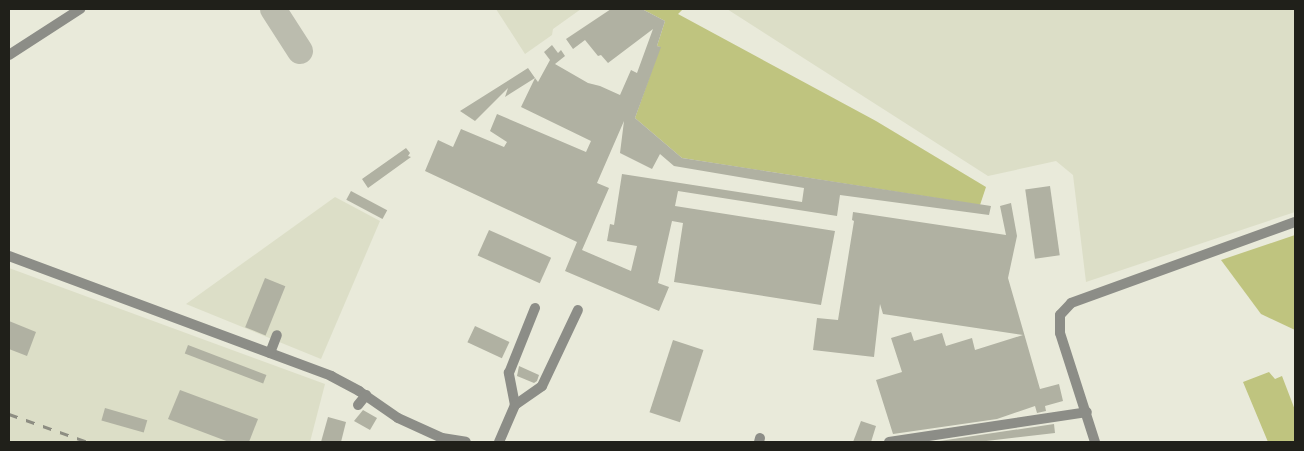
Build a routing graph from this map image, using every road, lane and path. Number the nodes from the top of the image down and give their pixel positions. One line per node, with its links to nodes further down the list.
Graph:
1 (80, 9): 2 (street)
2 (9, 55)
3 (1295, 222): 12 (street)
4 (9, 256): 8 (street)
5 (535, 308): 11 (street)
6 (578, 310): 11 (street)
7 (277, 335): 8 (street)
8 (270, 353): 9 (street)
9 (366, 395): 10 (street); 13 (street)
10 (358, 405)
11 (515, 405): 14 (street)
12 (1086, 412): 15 (street); 16 (street)
13 (466, 442)
14 (499, 442)
15 (889, 442)
16 (1095, 442)

